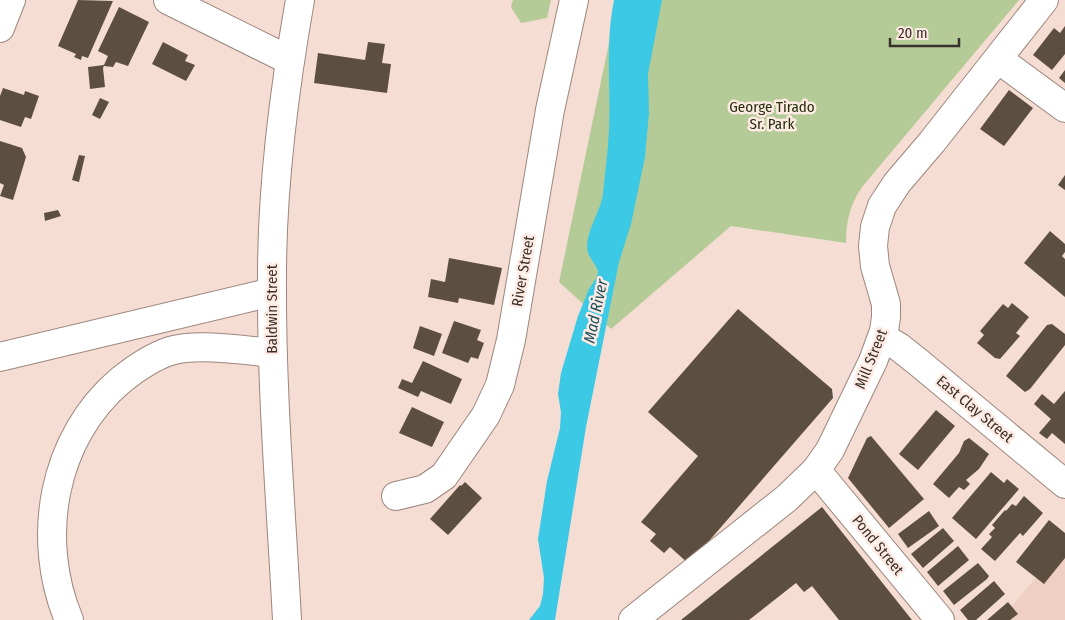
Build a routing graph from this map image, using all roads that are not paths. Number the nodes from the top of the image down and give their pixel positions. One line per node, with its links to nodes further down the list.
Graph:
1 (11, 0): 6 (main road)
2 (168, 0): 8 (main road)
3 (300, 0): 8 (main road, Baldwin Street)
4 (574, 0): 16 (main road, River Street)
5 (1044, 0): 7 (main road, Mill Street)
6 (0, 28)
7 (998, 58): 9 (main road); 11 (main road, Mill Street)
8 (289, 60): 10 (main road, Baldwin Street)
9 (1065, 108)
10 (272, 292): 12 (main road, Baldwin Street); 13 (main road)
11 (882, 337): 14 (main road, Mill Street); 15 (main road, East Clay Street)
12 (272, 353): 17 (main road); 18 (main road, Baldwin Street)
13 (0, 357)
14 (816, 470): 19 (main road, Mill Street); 20 (main road, Pond Street)
15 (1065, 484)
16 (396, 496)
17 (69, 620)
18 (287, 620)
19 (633, 620)
20 (940, 620)

